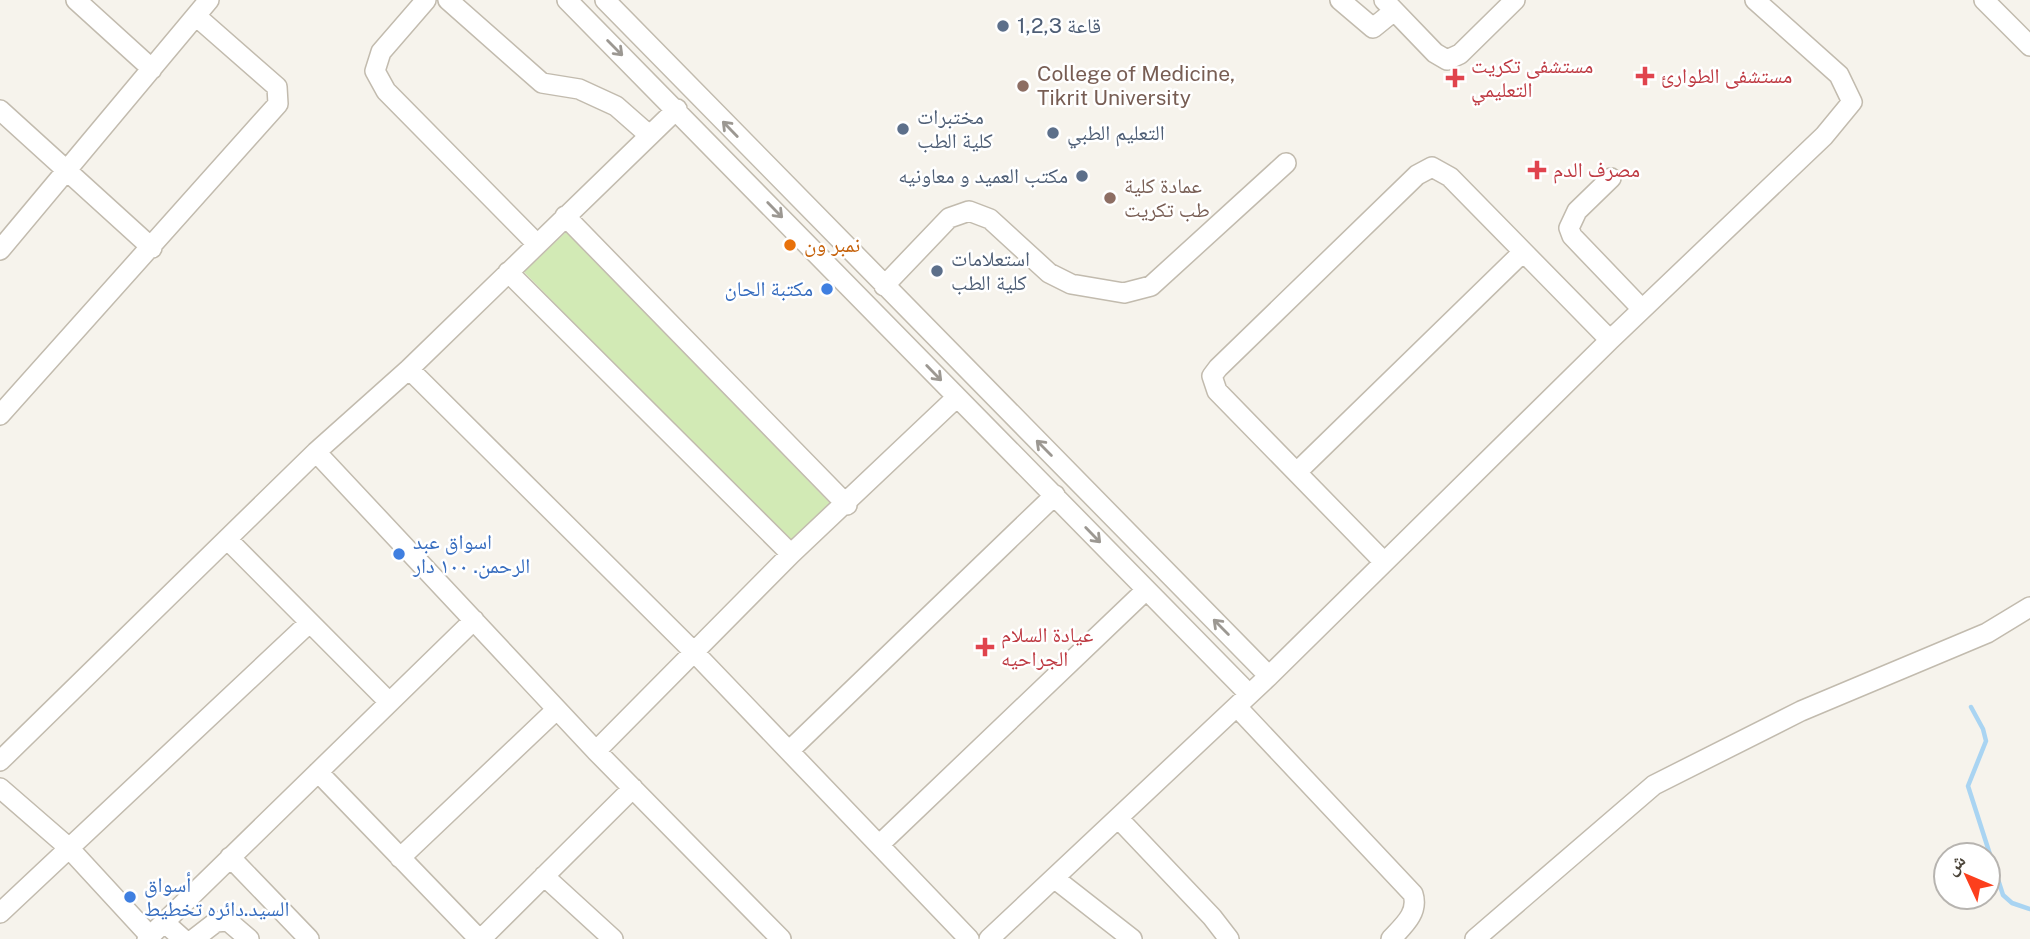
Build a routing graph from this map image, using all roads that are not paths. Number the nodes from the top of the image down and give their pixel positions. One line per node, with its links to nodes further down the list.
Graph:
1 (76, 0): 14 (street)
2 (209, 0): 12 (street)
3 (426, 0): 23 (street)
4 (447, 0): 17 (street)
5 (567, 0): 15 (street, one-way to 15)
6 (605, 0): 22 (street, one-way to 6)
7 (1340, 0): 11 (street)
8 (1515, 0): 11 (street)
9 (1755, 0): 30 (street)
10 (1984, 0): 13 (street)
11 (1389, 5)
12 (196, 16): 14 (street); 24 (street)
13 (2030, 46)
14 (152, 69): 19 (street)
15 (677, 109): 17 (street); 26 (street, one-way to 26)
16 (0, 110): 19 (street)
17 (649, 135): 21 (street)
18 (1286, 163): 29 (street)
19 (67, 172): 24 (street); 25 (street)
20 (1611, 178): 30 (street)
21 (565, 216): 23 (street); 38 (street)
22 (832, 233): 26 (street); 29 (street)
23 (537, 244): 28 (street)
24 (152, 248): 34 (street)
25 (0, 250)
26 (814, 250): 33 (street, one-way to 33)
27 (1523, 252): 31 (street); 36 (street); 36 (street)
28 (508, 272): 32 (street); 40 (street)
29 (884, 286): 47 (street, one-way to 29)
30 (1642, 309): 31 (street)
31 (1610, 340): 41 (street)
32 (409, 369): 35 (street); 46 (street)
33 (957, 397): 37 (street); 38 (street)
34 (0, 415)
35 (316, 452): 39 (street); 44 (street)
36 (1297, 472): 41 (street)
37 (1055, 495): 42 (street, one-way to 42); 52 (street)
38 (847, 505): 40 (street)
39 (227, 539): 45 (street); 53 (street)
40 (791, 554): 46 (street)
41 (1384, 562): 47 (street)
42 (1146, 590): 48 (street); 58 (street)
43 (2030, 607): 78 (street)
44 (474, 620): 49 (street); 50 (street)
45 (309, 623): 49 (street); 59 (street)
46 (694, 652): 51 (street); 52 (street)
47 (1269, 676): 48 (street)
48 (1243, 701): 57 (street); 77 (street)
49 (389, 702): 54 (street)
50 (556, 710): 51 (street); 61 (street)
51 (596, 751): 56 (street)
52 (789, 751): 58 (street)
53 (0, 761)
54 (318, 772): 60 (street); 61 (street)
55 (0, 788): 59 (street)
56 (633, 788): 62 (street); 72 (street)
57 (1118, 818): 63 (street); 76 (street)
58 (879, 845): 73 (street)
59 (68, 847): 64 (street); 65 (street)
60 (230, 858): 65 (street); 69 (street)
61 (400, 858): 70 (street)
62 (544, 876): 70 (street); 71 (street)
63 (1054, 878): 74 (street); 75 (street)
64 (0, 913)
65 (153, 932): 66 (street)
66 (183, 939)
67 (194, 939): 68 (street)
68 (249, 939)
69 (309, 939)
70 (480, 939)
71 (613, 939)
72 (781, 939)
73 (969, 939)
74 (989, 939)
75 (1132, 939)
76 (1229, 939)
77 (1391, 939)
78 (1475, 939)

